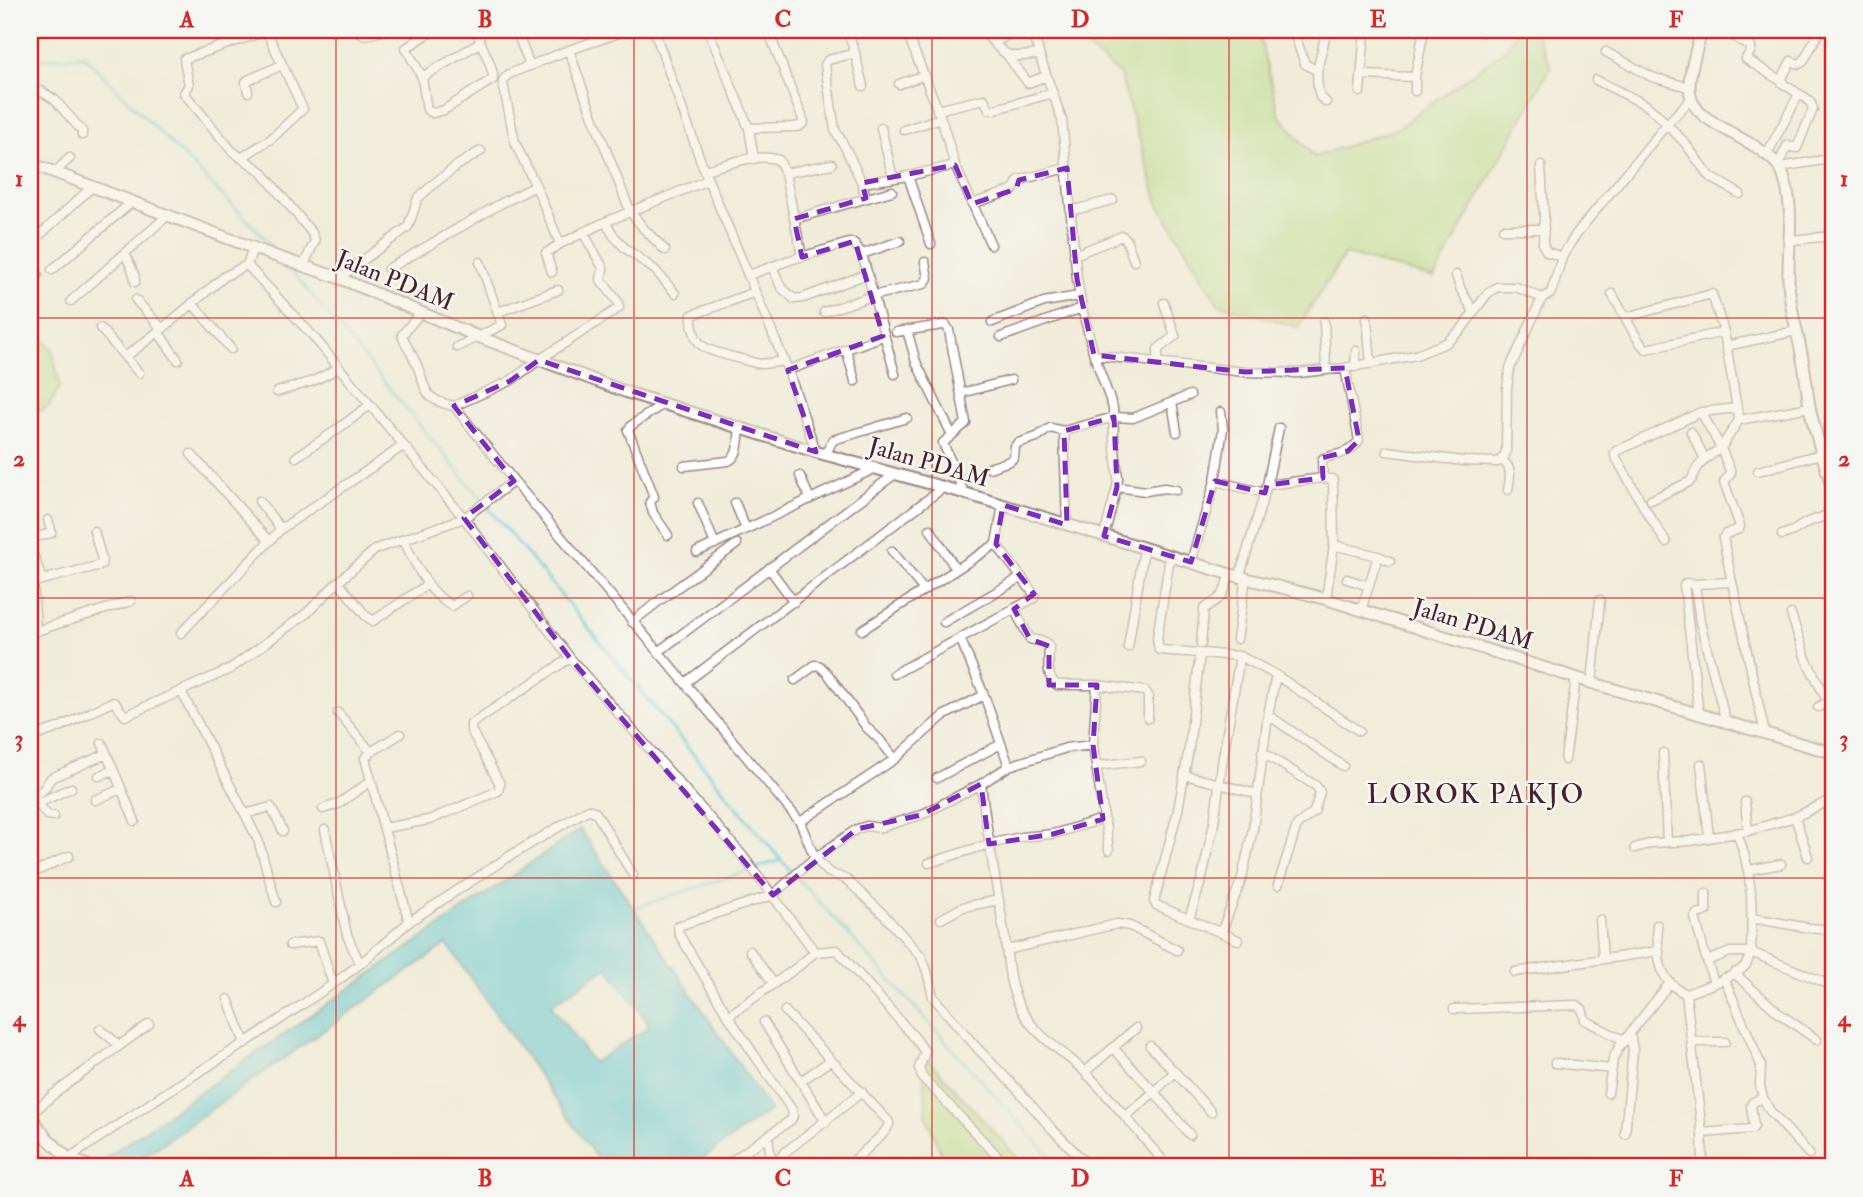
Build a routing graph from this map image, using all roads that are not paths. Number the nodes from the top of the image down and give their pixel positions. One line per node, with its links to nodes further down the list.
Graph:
1 (266, 30): 34 (street); 64 (street)
2 (355, 30): 3 (street)
3 (387, 30)
4 (434, 30): 40 (street)
5 (477, 30): 27 (street)
6 (516, 30): 35 (street)
7 (628, 30): 29 (street)
8 (654, 30): 73 (street)
9 (708, 30): 57 (street)
10 (768, 30): 57 (street)
11 (847, 30): 31 (street)
12 (906, 30): 37 (street)
13 (943, 30): 14 (street)
14 (950, 30)
15 (982, 30): 28 (street)
16 (1016, 30): 28 (street)
17 (1029, 30): 32 (street)
18 (1293, 30): 36 (street)
19 (1326, 30): 36 (street)
20 (1365, 30): 38 (street)
21 (1424, 30): 41 (street)
22 (1466, 30): 26 (street)
23 (1702, 30): 46 (street)
24 (1733, 30): 43 (street)
25 (1820, 30): 43 (street)
26 (1483, 32)
27 (480, 43): 40 (street); 40 (street)
28 (994, 43): 33 (street)
29 (569, 50): 35 (street); 88 (street)
30 (1606, 52): 46 (street)
31 (855, 54): 45 (street); 79 (street)
32 (1039, 54): 33 (street); 39 (street)
33 (1007, 55): 39 (street)
34 (282, 65): 48 (street); 64 (street)
35 (530, 66): 80 (street)
36 (1316, 70): 54 (street)
37 (925, 75): 44 (street); 55 (street)
38 (1362, 75): 41 (street); 49 (street)
39 (1046, 76): 50 (street)
40 (422, 77)
41 (1415, 78): 47 (street)
42 (1596, 80): 56 (street)
43 (1781, 81): 51 (street)
44 (899, 84)
45 (863, 86)
46 (1688, 87): 53 (street)
47 (1415, 91)
48 (248, 92)
49 (1360, 92)
50 (1053, 93): 55 (street); 72 (street)
51 (1800, 94): 62 (street); 71 (street)
52 (30, 95): 60 (street)
53 (1690, 100): 56 (street); 62 (street)
54 (1326, 102)
55 (939, 114): 59 (street); 69 (street)
56 (1667, 124): 83 (street); 109 (street)
57 (749, 128): 65 (street)
58 (881, 128): 77 (street)
59 (904, 130)
60 (82, 135)
61 (481, 151): 123 (street)
62 (1767, 154): 71 (street)
63 (70, 158): 74 (street)
64 (241, 158): 115 (street)
65 (754, 159): 73 (street); 75 (street)
66 (1830, 159): 71 (street)
67 (30, 163): 74 (street, Jalan PDAM)
68 (832, 164): 75 (street)
69 (955, 165): 76 (street); 87 (street)
70 (1541, 166): 94 (street)
71 (1779, 166): 97 (street)
72 (1067, 168): 87 (street); 89 (street)
73 (704, 170): 78 (street)
74 (55, 172): 81 (street, Jalan PDAM)
75 (785, 173): 91 (street)
76 (908, 176): 77 (street); 101 (street)
77 (893, 178): 79 (street)
78 (708, 180): 88 (street); 121 (street)
79 (862, 183): 84 (street)
80 (536, 186): 100 (street); 117 (street)
81 (92, 187): 86 (street, Jalan PDAM); 99 (street)
82 (892, 191): 84 (street)
83 (1740, 194)
84 (866, 198): 91 (street)
85 (1113, 200): 89 (street)
86 (132, 202): 90 (street, Jalan PDAM); 118 (street)
87 (972, 204): 102 (street)
88 (630, 211): 92 (street); 104 (street)
89 (1070, 211): 107 (street)
90 (167, 216): 103 (street, Jalan PDAM); 105 (street)
91 (794, 219): 108 (street)
92 (605, 222): 95 (street); 128 (street)
93 (1503, 229): 94 (street)
94 (1544, 229): 109 (street)
95 (583, 232): 100 (street); 163 (street)
96 (1833, 236): 97 (street)
97 (1791, 240): 149 (street)
98 (900, 241): 106 (street)
99 (30, 244)
100 (559, 244): 119 (street)
101 (931, 244)
102 (991, 245)
103 (253, 247): 114 (street); 115 (street, Jalan PDAM)
104 (665, 250)
105 (125, 253): 125 (street); 134 (street)
106 (862, 254): 108 (street); 120 (street)
107 (1074, 255): 111 (street); 131 (street)
108 (802, 257): 116 (street)
109 (1562, 257): 132 (street)
110 (30, 260): 124 (street)
111 (1134, 261)
112 (480, 262): 141 (street)
113 (925, 262): 130 (street)
114 (247, 265): 135 (street); 168 (street)
115 (299, 265): 123 (street, Jalan PDAM)
116 (772, 266): 120 (street); 121 (street)
117 (388, 269)
118 (52, 270)
119 (552, 272)
120 (867, 274): 130 (street)
121 (749, 275): 127 (street)
122 (1456, 275): 140 (street)
123 (339, 278): 138 (street, Jalan PDAM)
124 (30, 282)
125 (135, 282)
126 (558, 290): 141 (street)
127 (755, 292): 164 (street); 164 (street)
128 (675, 293)
129 (1612, 294): 142 (street)
130 (872, 296): 139 (street); 152 (street)
131 (1080, 296): 137 (street); 144 (street)
132 (1542, 298): 140 (street); 204 (street)
133 (136, 300): 148 (street)
134 (71, 301)
135 (192, 303): 148 (street); 157 (street)
136 (1164, 303): 165 (street)
137 (1082, 309): 154 (street); 160 (street)
138 (421, 312): 153 (street, Jalan PDAM); 182 (street)
139 (824, 312)
140 (1474, 312): 166 (street)
141 (498, 313): 153 (street)
142 (1626, 317): 151 (street); 151 (street)
143 (1367, 318): 166 (street)
144 (992, 322)
145 (1324, 322): 171 (street)
146 (100, 328): 161 (street)
147 (907, 330): 150 (street); 177 (street); 195 (street)
148 (160, 331): 161 (street); 162 (street)
149 (1797, 331): 155 (street); 183 (street)
150 (897, 332)
151 (1724, 332): 155 (street)
152 (883, 336): 158 (street); 173 (street)
153 (479, 337): 156 (street); 163 (street, Jalan PDAM)
154 (1001, 337)
155 (1727, 346): 184 (street)
156 (457, 347)
157 (231, 349)
158 (846, 349): 170 (street); 175 (street)
159 (1356, 351): 167 (street)
160 (1094, 355): 165 (street); 187 (street)
161 (125, 357): 172 (street)
162 (178, 359)
163 (539, 360): 180 (street, Jalan PDAM); 182 (street)
164 (784, 361): 170 (street)
165 (1158, 363): 171 (street)
166 (1371, 364): 167 (street)
167 (1355, 367): 169 (street)
168 (339, 368): 176 (street); 181 (street)
169 (1345, 368): 171 (street); 211 (street)
170 (788, 370): 200 (street)
171 (1326, 370)
172 (139, 373)
173 (895, 374)
174 (1011, 380): 177 (street)
175 (855, 381)
176 (277, 392)
177 (961, 393): 195 (street)
178 (1190, 395): 179 (street)
179 (1172, 402): 187 (street); 193 (street)
180 (663, 404): 190 (street, Jalan PDAM); 235 (street)
181 (370, 405): 196 (street); 202 (street)
182 (454, 406): 212 (street)
183 (1810, 407): 189 (street); 201 (street)
184 (1737, 408): 186 (street); 189 (street)
185 (1221, 412): 213 (street)
186 (1701, 412): 197 (street); 241 (street)
187 (1114, 417): 192 (street); 215 (street)
188 (907, 418): 200 (street)
189 (1739, 420): 197 (street)
190 (740, 428): 200 (street, Jalan PDAM); 205 (street)
191 (1279, 428): 216 (street)
192 (1064, 431): 206 (street); 230 (street)
193 (1177, 432)
194 (1691, 432): 203 (street)
195 (952, 435): 220 (street)
196 (403, 446): 228 (street); 231 (street)
197 (1721, 448): 203 (street); 261 (street)
198 (1387, 452): 204 (street)
199 (191, 454): 240 (street)
200 (821, 454): 207 (street, Jalan PDAM)
201 (1821, 454): 208 (street); 219 (street)
202 (296, 457)
203 (1705, 459): 222 (street)
204 (1502, 460): 218 (street)
205 (684, 466)
206 (989, 468)
207 (874, 469): 209 (street, Jalan PDAM); 221 (street)
208 (1758, 471)
209 (895, 474): 214 (street, Jalan PDAM); 254 (street)
210 (800, 476): 221 (street)
211 (1324, 478): 216 (street); 246 (street)
212 (514, 481): 228 (street); 274 (street)
213 (1215, 481): 216 (street); 253 (street)
214 (944, 487): 220 (street, Jalan PDAM); 270 (street)
215 (1117, 487): 217 (street); 237 (street)
216 (1266, 489): 256 (street)
217 (1176, 490)
218 (1508, 490)
219 (1833, 491)
220 (964, 493): 226 (street, Jalan PDAM)
221 (810, 499): 232 (street)
222 (1651, 500)
223 (259, 501): 231 (street)
224 (698, 503): 242 (street)
225 (735, 503): 232 (street)
226 (1003, 505): 230 (street, Jalan PDAM); 244 (street)
227 (1833, 513): 236 (street)
228 (464, 518): 239 (street); 285 (street)
229 (48, 520): 238 (street)
230 (1068, 524): 237 (street, Jalan PDAM)
231 (281, 529): 240 (street)
232 (746, 529): 242 (street)
233 (930, 529): 255 (street)
234 (94, 531): 259 (street)
235 (668, 535)
236 (1782, 535)
237 (1104, 536): 247 (street, Jalan PDAM)
238 (30, 539)
239 (403, 539): 260 (street); 262 (street)
240 (268, 540): 278 (street)
241 (1667, 542)
242 (715, 544): 249 (street)
243 (737, 544): 274 (street)
244 (996, 544): 255 (street); 257 (street)
245 (30, 545): 259 (street)
246 (1334, 545): 250 (street); 267 (street)
247 (1144, 549): 251 (street, Jalan PDAM); 281 (street)
248 (892, 551): 265 (street)
249 (696, 552)
250 (1378, 556): 252 (street); 264 (street)
251 (1170, 557): 253 (street, Jalan PDAM); 282 (street)
252 (1390, 561)
253 (1191, 562): 256 (street, Jalan PDAM)
254 (769, 568): 270 (street); 283 (street)
255 (956, 569): 265 (street)
256 (1238, 576): 267 (street, Jalan PDAM); 280 (street); 282 (street)
257 (1022, 577): 271 (street); 275 (street)
258 (1348, 579): 264 (street)
259 (35, 582): 277 (street)
260 (338, 582): 262 (street); 293 (street)
261 (1732, 582): 263 (street); 304 (street)
262 (428, 584): 266 (street)
263 (1695, 584): 299 (street); 301 (street)
264 (1369, 586): 272 (street)
265 (923, 589): 276 (street)
266 (467, 596)
267 (1326, 599): 272 (street, Jalan PDAM)
268 (1600, 600): 291 (street)
269 (131, 601): 277 (street)
270 (794, 603): 290 (street)
271 (1014, 609): 279 (street); 292 (street)
272 (1361, 611): 288 (street, Jalan PDAM)
273 (1791, 614): 295 (street)
274 (632, 622): 283 (street)
275 (944, 622)
276 (862, 630)
277 (33, 633)
278 (181, 633)
279 (960, 638): 286 (street); 294 (street)
280 (1237, 639)
281 (1128, 647)
282 (1200, 648): 284 (street); 322 (street)
283 (658, 652): 290 (street)
284 (1240, 656): 287 (street); 326 (street)
285 (570, 658): 343 (street); 362 (street)
286 (894, 674)
287 (1276, 675): 298 (street); 302 (street)
288 (1576, 678): 291 (street, Jalan PDAM); 316 (street)
289 (795, 680): 314 (street)
290 (685, 683): 342 (street)
291 (1592, 683): 299 (street, Jalan PDAM)
292 (1097, 685): 300 (street); 308 (street)
293 (181, 691): 305 (street); 337 (street)
294 (984, 695): 307 (street); 314 (street)
295 (1830, 701): 296 (street)
296 (1818, 707)
297 (338, 713): 309 (street)
298 (1268, 715): 310 (street); 320 (street)
299 (1699, 715): 301 (street, Jalan PDAM)
300 (1148, 718)
301 (1727, 722): 304 (street, Jalan PDAM)
302 (1359, 731)
303 (400, 734): 309 (street)
304 (1765, 734): 312 (street, Jalan PDAM)
305 (30, 738)
306 (103, 743): 313 (street)
307 (1002, 744): 318 (street); 324 (street)
308 (1093, 745): 318 (street); 319 (street)
309 (371, 752): 325 (street)
310 (1262, 752): 330 (street); 361 (street)
311 (1664, 753): 349 (street)
312 (1833, 753)
313 (106, 754): 321 (street); 331 (street)
314 (895, 759): 342 (street)
315 (1141, 761): 319 (street)
316 (1565, 761)
317 (1701, 764): 348 (street)
318 (1009, 766): 327 (street)
319 (1096, 766): 340 (street)
320 (1343, 766)
321 (113, 770): 323 (street); 329 (street)
322 (1185, 775): 326 (street); 368 (street)
323 (99, 776)
324 (937, 778)
325 (371, 781): 336 (street); 343 (street)
326 (1219, 783): 330 (street); 368 (street)
327 (981, 784): 350 (street); 355 (street)
328 (71, 789): 335 (street)
329 (121, 789): 333 (street); 341 (street)
330 (1257, 794): 373 (street)
331 (30, 797)
332 (1833, 799): 339 (street)
333 (95, 800)
334 (1745, 802): 346 (street)
335 (34, 805): 338 (street)
336 (323, 809)
337 (245, 814): 345 (street); 365 (street)
338 (54, 816)
339 (1795, 817): 346 (street); 354 (street)
340 (1103, 818): 350 (street); 352 (street)
341 (135, 821)
342 (800, 822): 355 (street)
343 (384, 828): 370 (street)
344 (325, 830): 384 (street)
345 (283, 831)
346 (1748, 831): 347 (street)
347 (1737, 833): 348 (street); 358 (street)
348 (1709, 837): 349 (street)
349 (1667, 842): 351 (street)
350 (989, 844): 356 (street); 364 (street)
351 (1635, 848)
352 (1109, 850)
353 (69, 856): 359 (street)
354 (1808, 857)
355 (813, 859): 362 (street); 436 (street)
356 (929, 863)
357 (1781, 864): 358 (street)
358 (1749, 870): 366 (street)
359 (30, 874)
360 (633, 875): 370 (street)
361 (1278, 885)
362 (776, 892): 380 (street); 397 (street)
363 (1706, 893): 383 (street)
364 (999, 900): 367 (street); 376 (street)
365 (275, 902)
366 (1752, 918): 372 (street); 381 (street)
367 (940, 919)
368 (1189, 919): 373 (street)
369 (1600, 920): 382 (street)
370 (409, 922): 384 (street)
371 (1657, 925): 379 (street)
372 (1833, 930)
373 (1221, 933): 374 (street)
374 (1238, 940)
375 (290, 944): 389 (street)
376 (1007, 950): 377 (street); 413 (street)
377 (1177, 950)
378 (750, 951): 390 (street)
379 (1659, 951): 382 (street); 391 (street)
380 (815, 952): 390 (street); 435 (street)
381 (1751, 952): 383 (street); 386 (street); 392 (street)
382 (1603, 959): 385 (street)
383 (1707, 961): 388 (street)
384 (360, 964): 389 (street)
385 (1515, 972)
386 (1734, 973): 387 (street); 403 (street)
387 (1724, 978): 388 (street); 419 (street)
388 (1714, 983): 393 (street)
389 (333, 984): 406 (street)
390 (774, 984): 397 (street)
391 (1669, 984): 393 (street); 402 (street)
392 (1833, 986)
393 (1686, 994): 404 (street)
394 (228, 999): 406 (street)
395 (1454, 1009): 402 (street)
396 (785, 1011): 410 (street)
397 (728, 1016): 427 (street)
398 (765, 1022): 415 (street)
399 (149, 1024): 407 (street)
400 (1136, 1028): 413 (street)
401 (100, 1029): 407 (street)
402 (1627, 1037): 412 (street); 425 (street)
403 (1817, 1040)
404 (1692, 1042): 405 (street); 424 (street)
405 (1725, 1042)
406 (245, 1043): 429 (street)
407 (119, 1045): 421 (street)
408 (1150, 1046): 414 (street)
409 (1117, 1052): 416 (street)
410 (831, 1059): 415 (street); 417 (street)
411 (1555, 1063): 412 (street)
412 (1612, 1069): 418 (street)
413 (1085, 1072): 422 (street)
414 (1175, 1072): 416 (street); 420 (street)
415 (801, 1081): 423 (street)
416 (1154, 1092): 422 (street); 426 (street)
417 (862, 1093): 423 (street); 434 (street)
418 (1608, 1093)
419 (1763, 1098): 424 (street); 428 (street)
420 (1211, 1112)
421 (30, 1115): 429 (street)
422 (1125, 1117): 437 (street)
423 (826, 1122): 433 (street)
424 (1702, 1133): 438 (street)
425 (1625, 1134)
426 (1191, 1135)
427 (768, 1136): 431 (street); 432 (street)
428 (1809, 1154)
429 (71, 1159): 430 (street)
430 (92, 1167)
431 (723, 1167)
432 (772, 1167)
433 (789, 1167)
434 (847, 1167)
435 (1009, 1167)
436 (1090, 1167)
437 (1157, 1167)
438 (1703, 1167)

